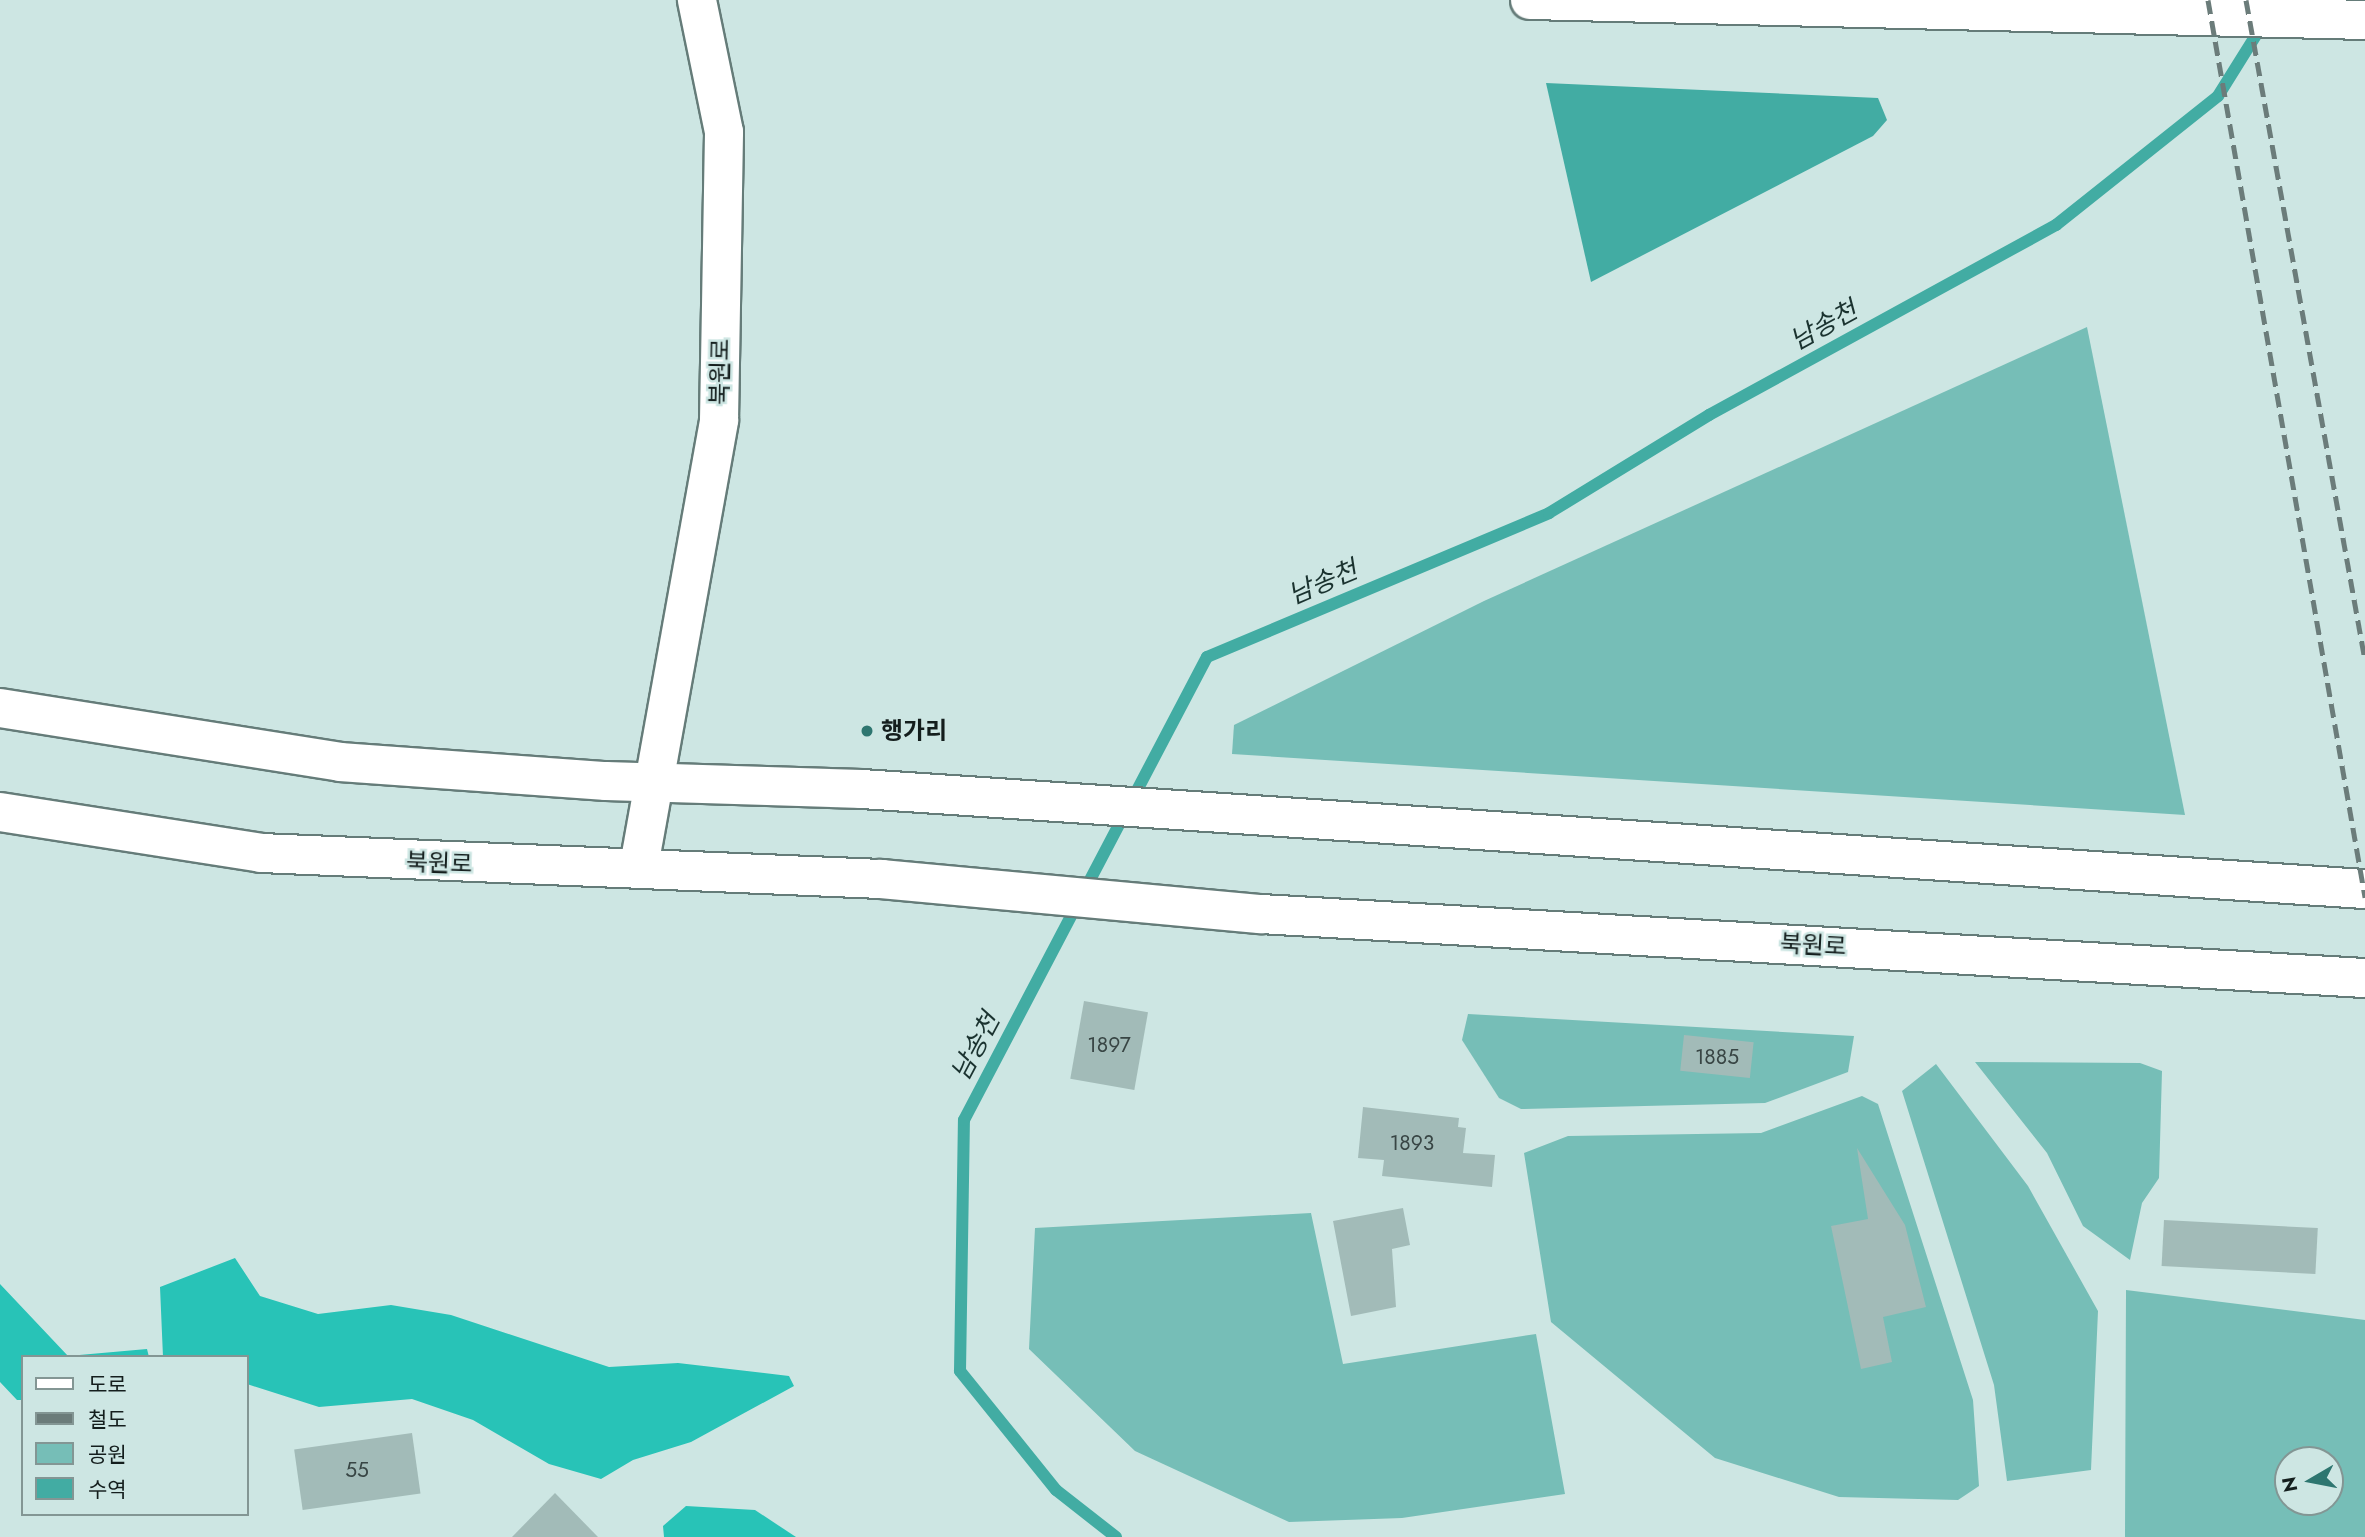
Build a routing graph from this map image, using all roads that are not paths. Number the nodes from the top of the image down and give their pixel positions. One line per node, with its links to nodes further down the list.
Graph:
1 (697, 0): 6 (street, 북원로)
2 (1531, 0): 3 (street)
3 (1931, 5): 4 (street)
4 (2354, 20)
5 (0, 708): 6 (street)
6 (654, 783): 8 (street, 북원로); 9 (street)
7 (0, 812): 8 (street, 북원로)
8 (639, 866): 10 (street, 북원로)
9 (2365, 889)
10 (2365, 978)

